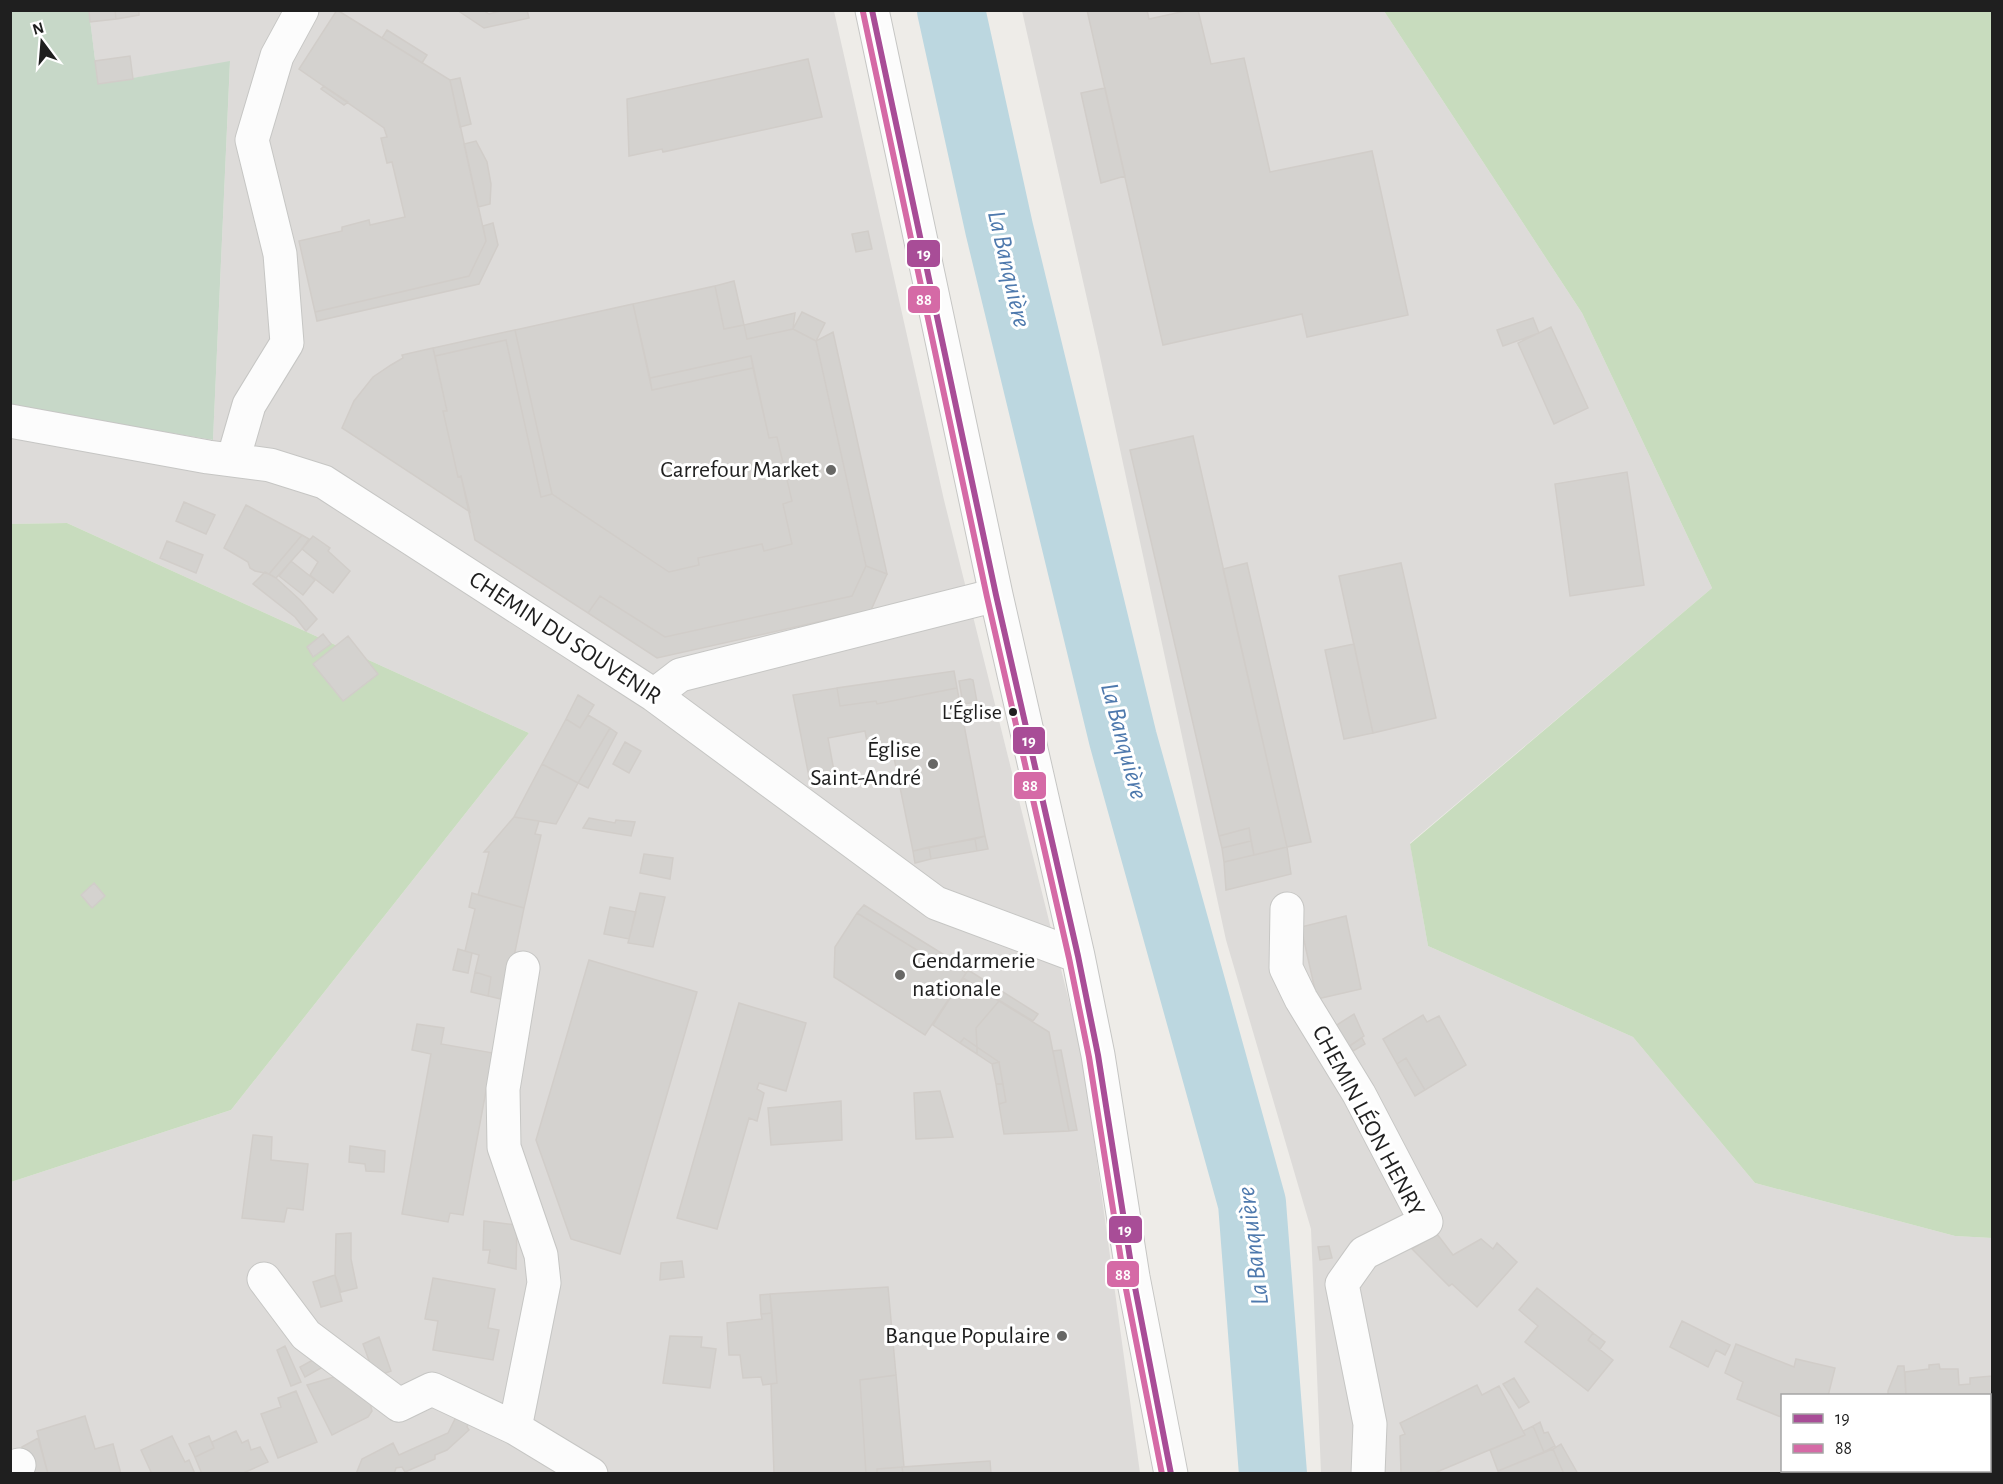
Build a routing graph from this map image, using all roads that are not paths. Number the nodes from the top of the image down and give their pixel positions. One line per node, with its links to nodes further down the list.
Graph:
1 (302, 10): 4 (street)
2 (872, 10): 5 (street)
3 (10, 421): 4 (street, CHEMIN DU SOUVENIR)
4 (232, 460): 6 (street, CHEMIN DU SOUVENIR)
5 (996, 595): 6 (street); 8 (street)
6 (654, 695): 8 (street, CHEMIN DU SOUVENIR)
7 (1287, 909): 14 (street, CHEMIN LÉON HENRY)
8 (1078, 956): 13 (street)
9 (523, 968): 11 (street)
10 (264, 1279): 11 (street)
11 (515, 1428): 12 (street)
12 (591, 1473)
13 (1171, 1473)
14 (1368, 1473)

